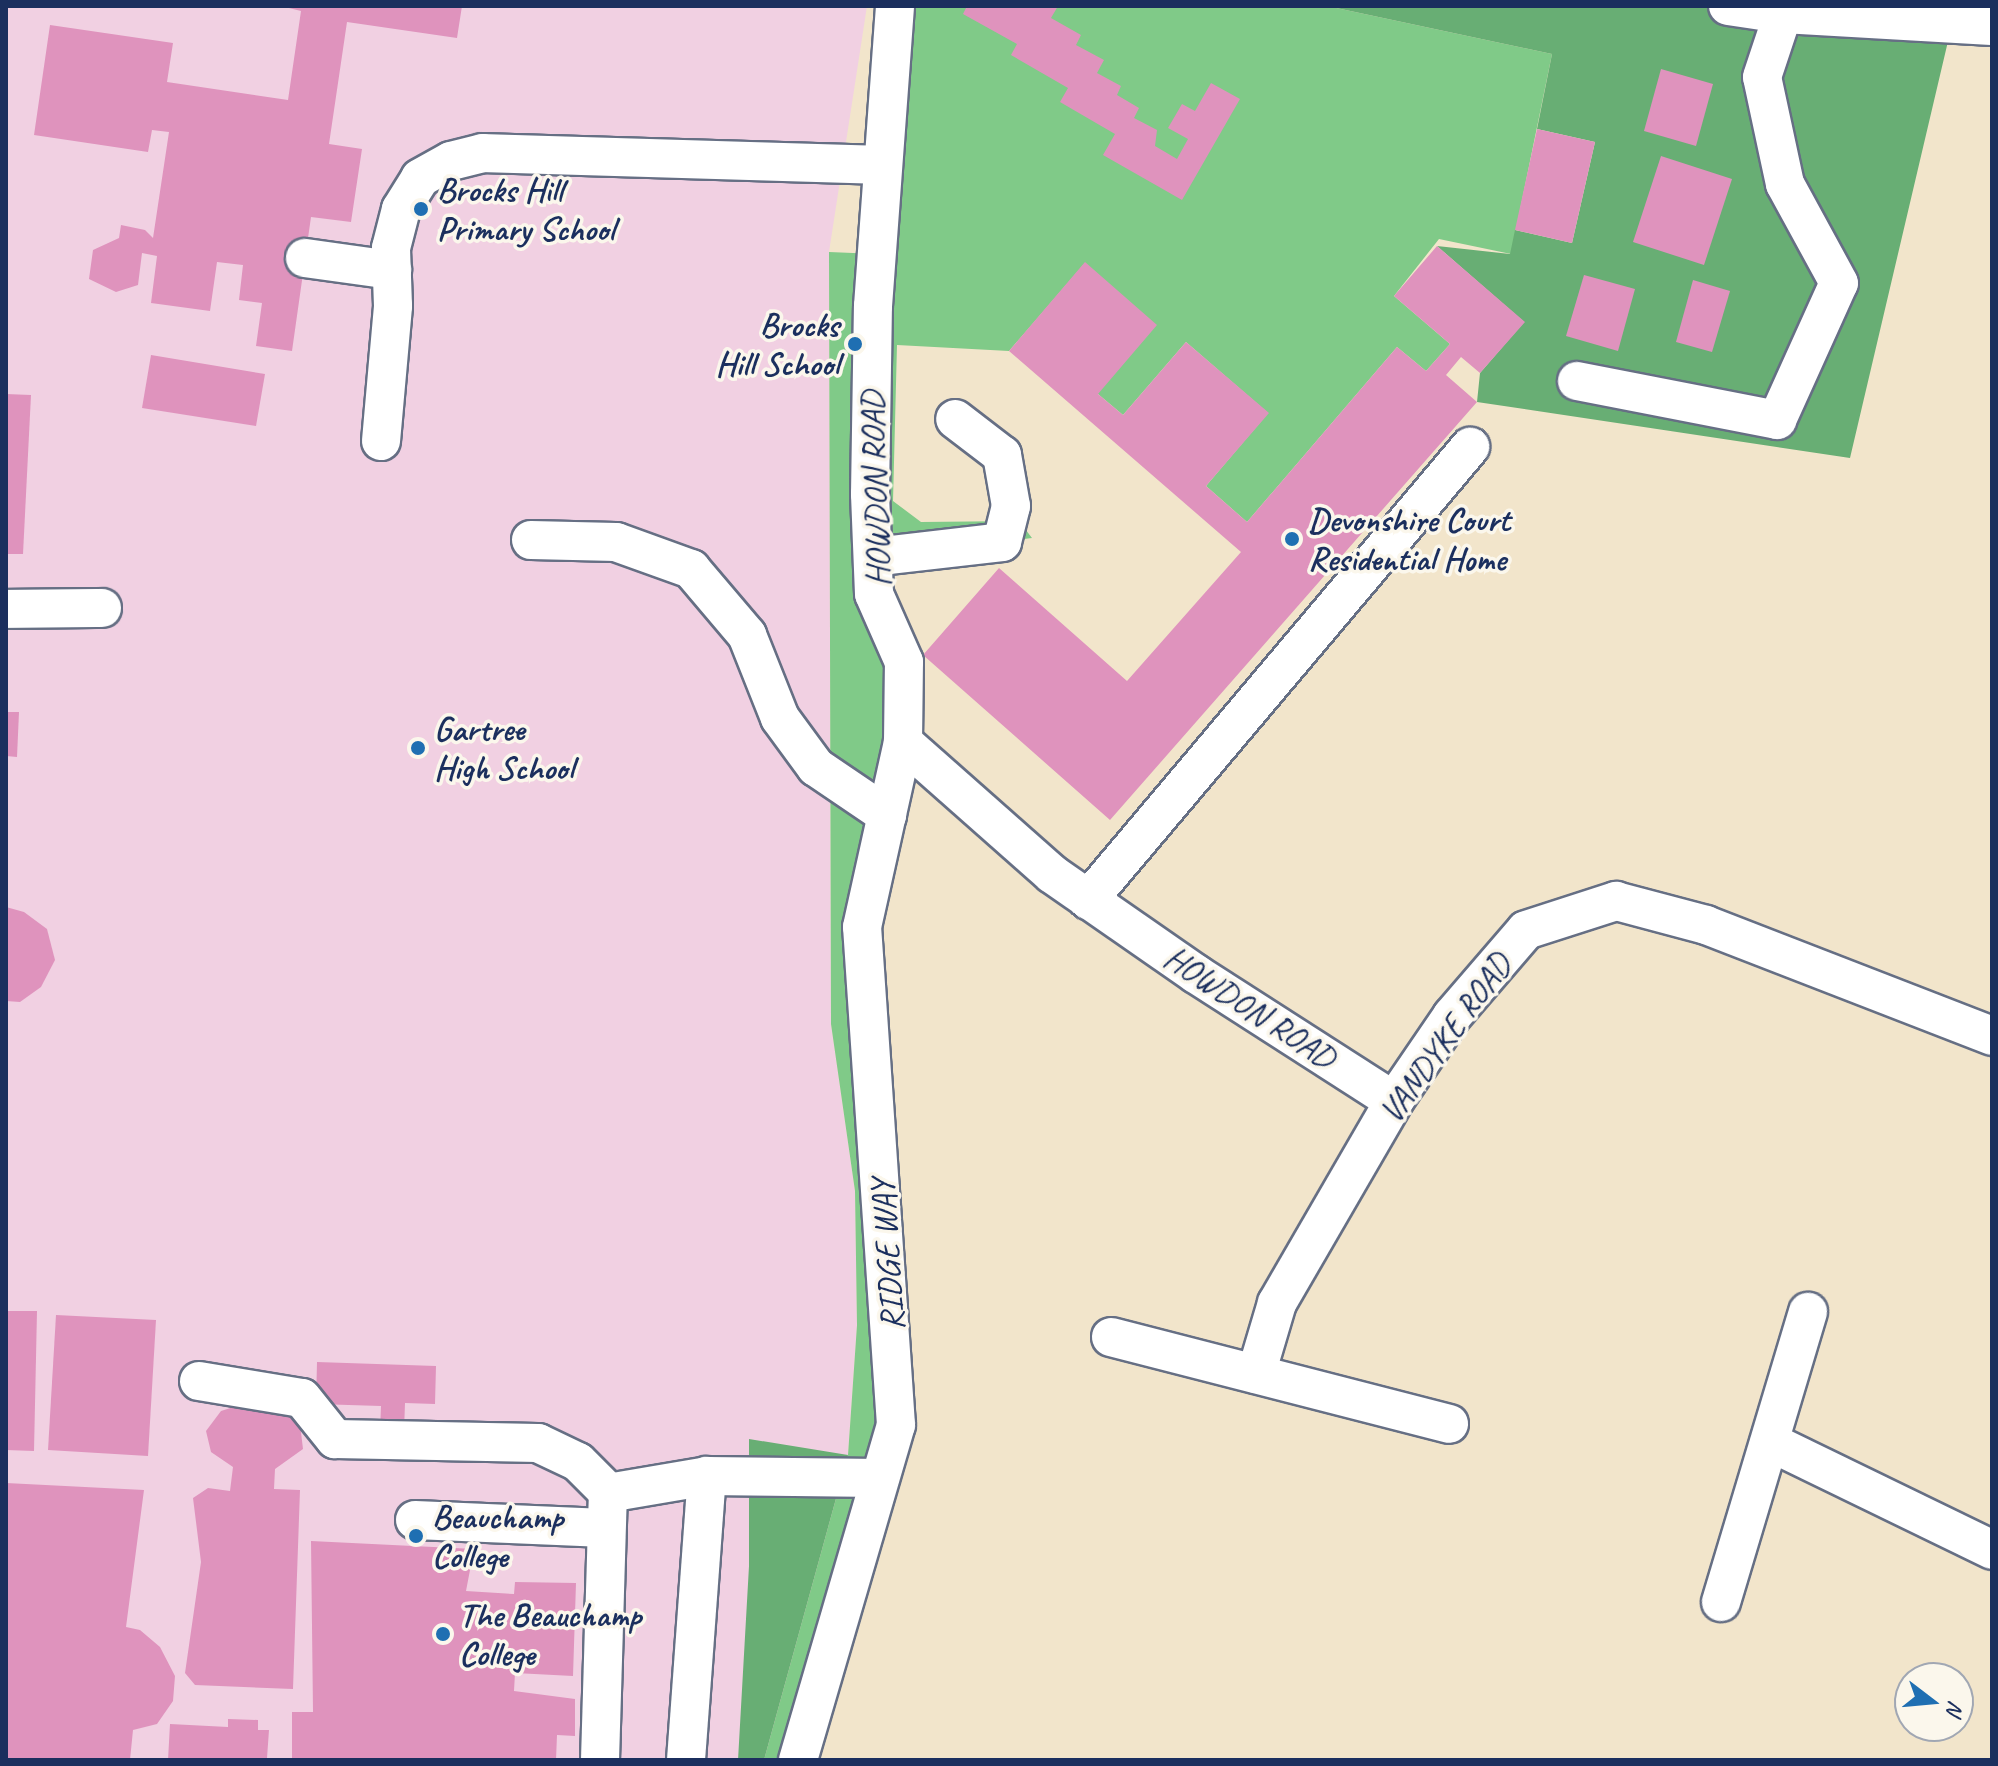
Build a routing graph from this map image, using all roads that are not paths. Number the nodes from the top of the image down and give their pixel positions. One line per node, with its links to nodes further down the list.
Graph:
1 (895, 6): 5 (street, HOWDON ROAD)
2 (1728, 6): 3 (street)
3 (1783, 14): 4 (street); 8 (street)
4 (1984, 19)
5 (882, 165): 7 (street); 13 (street, HOWDON ROAD)
6 (305, 258): 7 (street)
7 (392, 270): 10 (street)
8 (1577, 381)
9 (955, 419): 13 (street)
10 (381, 441)
11 (1470, 447): 18 (street)
12 (531, 540): 17 (street)
13 (873, 557): 16 (street, HOWDON ROAD)
14 (102, 608): 15 (street)
15 (6, 609)
16 (903, 742): 17 (street, RIDGE WAY); 18 (street, HOWDON ROAD)
17 (887, 815): 28 (street, RIDGE WAY)
18 (1088, 900): 20 (street, HOWDON ROAD)
19 (1992, 1036): 20 (street, VANDYKE ROAD)
20 (1394, 1101): 23 (street, VANDYKE ROAD)
21 (1808, 1312): 26 (street)
22 (1111, 1337): 23 (street)
23 (1256, 1374): 25 (street)
24 (199, 1381): 29 (street)
25 (1449, 1424)
26 (1770, 1442): 31 (street); 32 (street)
27 (707, 1476): 28 (street); 29 (street); 34 (street)
28 (880, 1478): 35 (street, RIDGE WAY)
29 (606, 1510): 30 (street); 33 (street)
30 (415, 1520)
31 (1992, 1550)
32 (1721, 1602)
33 (600, 1760)
34 (686, 1760)
35 (798, 1760)

